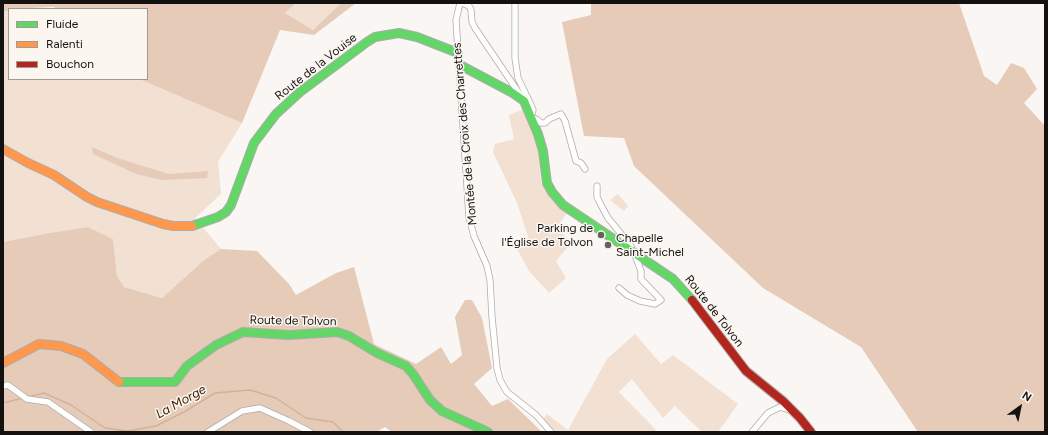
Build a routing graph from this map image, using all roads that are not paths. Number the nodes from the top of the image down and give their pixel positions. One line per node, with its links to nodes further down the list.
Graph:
1 (461, 3): 3 (street, Montée de la Croix des Charrettes); 5 (street)
2 (515, 3): 6 (street, Route de Tolvon)
3 (458, 53): 4 (street, Montée de la Croix des Charrettes); 7 (street, Route de la Vouise)
4 (460, 65): 5 (street); 19 (street, Montée de la Croix des Charrettes)
5 (524, 102): 6 (street)
6 (531, 117): 8 (street); 10 (street, Route de Tolvon)
7 (3, 148)
8 (585, 168)
9 (597, 186): 10 (street)
10 (632, 253): 11 (street); 14 (street, Route de Tolvon)
11 (619, 288)
12 (3, 363): 18 (street, Route de Tolvon)
13 (6, 386): 15 (street)
14 (794, 412): 20 (street); 21 (street, Route de Tolvon)
15 (91, 432)
16 (208, 432): 17 (street)
17 (310, 432)
18 (488, 432)
19 (551, 432)
20 (752, 432)
21 (811, 432)

